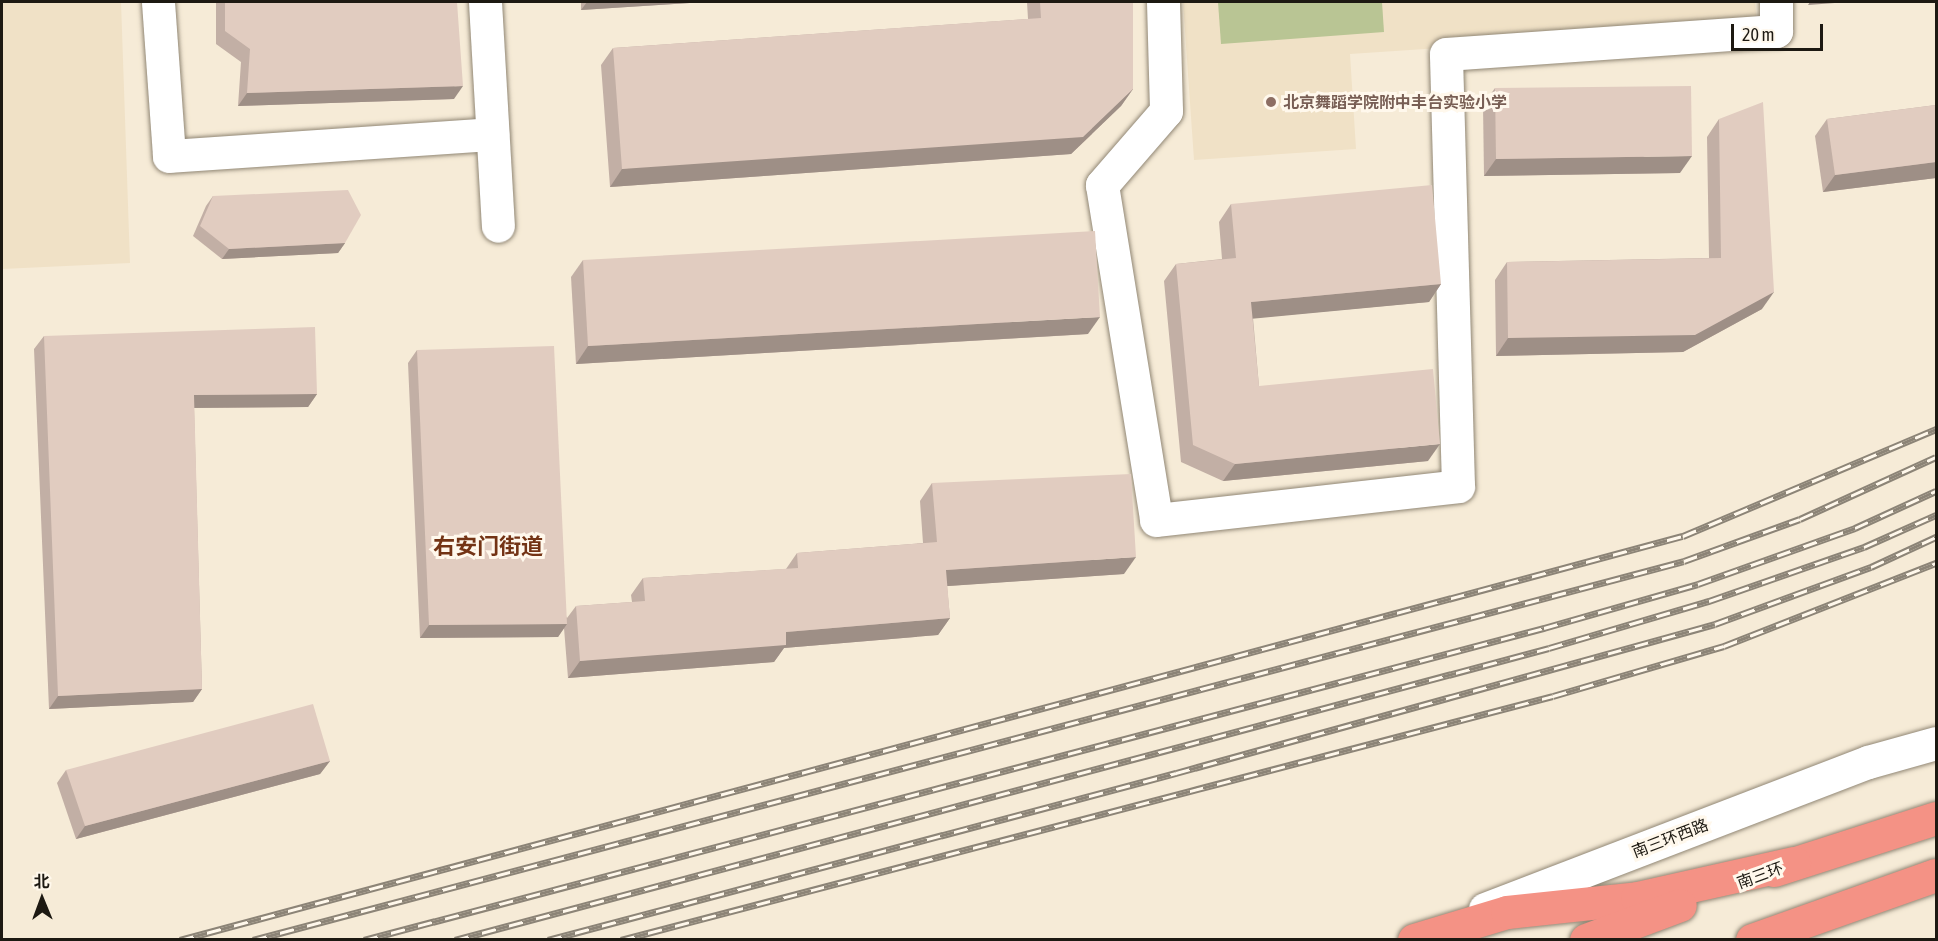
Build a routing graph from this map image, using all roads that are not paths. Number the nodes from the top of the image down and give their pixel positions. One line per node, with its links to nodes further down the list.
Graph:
1 (158, 2): 5 (street)
2 (485, 2): 5 (street)
3 (1163, 2): 4 (street)
4 (1776, 2)
5 (492, 134): 6 (street)
6 (498, 226)
7 (1936, 743): 11 (street, 南三环西路)
8 (1936, 818): 9 (highway, 南三环)
9 (1794, 863): 12 (highway); 13 (highway, 南三环)
10 (1936, 875): 14 (highway)
11 (1406, 939)
12 (1414, 939)
13 (1586, 939)
14 (1752, 939)

